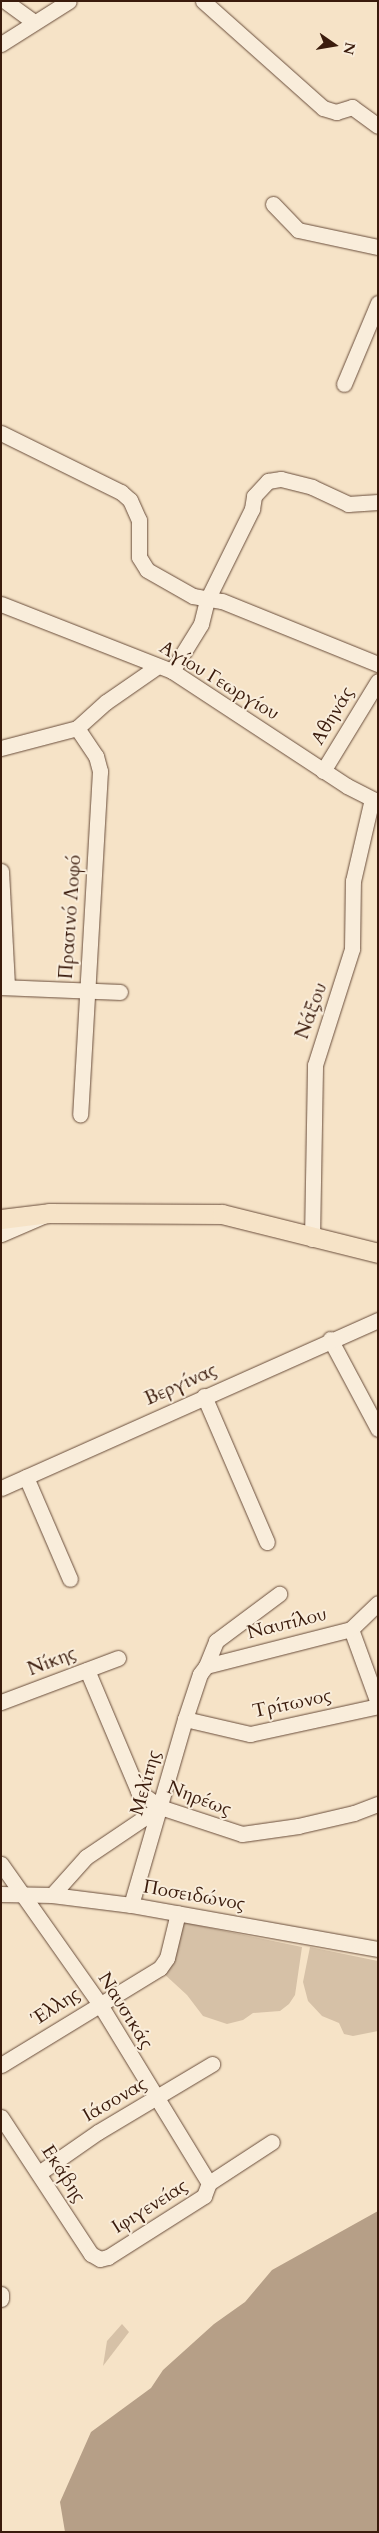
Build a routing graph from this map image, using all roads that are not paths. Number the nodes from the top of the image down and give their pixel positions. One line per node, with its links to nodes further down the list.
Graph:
1 (5, 1): 4 (street)
2 (69, 1): 4 (street)
3 (203, 1): 6 (street)
4 (34, 22): 5 (street)
5 (1, 44)
6 (378, 126)
7 (273, 204): 8 (street)
8 (378, 247)
9 (378, 303): 10 (street)
10 (344, 384)
11 (1, 433): 13 (street)
12 (378, 502): 13 (street)
13 (207, 600): 15 (street); 16 (street)
14 (1, 604): 16 (street, Αγίου Γεωργίου)
15 (378, 664)
16 (165, 668): 18 (street); 20 (street, Αγίου Γεωργίου)
17 (378, 682): 20 (street, Αθηνάς)
18 (77, 728): 19 (street); 25 (street, Πρασινό Λοφό)
19 (1, 748)
20 (323, 771): 21 (street, Αγίου Γεωργίου)
21 (375, 801): 30 (street, Νάξου)
22 (1, 871): 23 (street)
23 (4, 987): 25 (street)
24 (120, 992): 25 (street)
25 (86, 993): 26 (street, Πρασινό Λοφό)
26 (80, 1114)
27 (49, 1213): 28 (main road); 29 (street); 30 (main road)
28 (1, 1219)
29 (1, 1234)
30 (312, 1239): 31 (main road)
31 (378, 1253)
32 (378, 1320): 33 (street, Βεργίνας)
33 (330, 1340): 34 (street, Βεργίνας); 36 (street)
34 (204, 1396): 38 (street, Βεργίνας); 40 (street)
35 (378, 1399): 36 (street)
36 (369, 1414): 37 (street)
37 (378, 1429)
38 (26, 1477): 39 (street, Βεργίνας); 41 (street)
39 (1, 1488)
40 (267, 1542)
41 (70, 1579)
42 (279, 1594): 47 (street, Μελίτης)
43 (378, 1603): 44 (street, Ναυτίλου)
44 (351, 1629): 47 (street, Ναυτίλου); 49 (street)
45 (118, 1658): 46 (street, Νίκης)
46 (87, 1670): 48 (street, Νίκης); 52 (street, Νηρέως)
47 (203, 1670): 50 (street, Μελίτης)
48 (1, 1702)
49 (378, 1705): 50 (street, Τρίτωνος)
50 (186, 1719): 52 (street, Μελίτης)
51 (378, 1804): 52 (street, Νηρέως)
52 (160, 1807): 55 (street); 57 (street, Μελίτης)
53 (1, 1864): 56 (street, Ναυσικάς)
54 (1, 1894): 56 (street, Ποσειδώνος)
55 (52, 1896): 56 (street, Ποσειδώνος); 57 (street, Ποσειδώνος)
56 (27, 1897): 60 (street, Ναυσικάς)
57 (131, 1905): 58 (street, Ποσειδώνος)
58 (178, 1914): 59 (street, Ποσειδώνος); 60 (street, Έλλης)
59 (378, 1949)
60 (99, 2003): 62 (street, Έλλης); 63 (street, Ναυσικάς)
61 (212, 2064): 63 (street, Ιάσονας)
62 (1, 2065)
63 (156, 2100): 66 (street, Ιάσονας); 67 (street, Ναυσικάς)
64 (1, 2117): 66 (street, Εκάβης)
65 (272, 2142): 67 (street, Ιφιγενείας)
66 (39, 2173): 68 (street, Εκάβης)
67 (209, 2183): 68 (street, Ιφιγενείας)
68 (91, 2254)
69 (1, 2294): 70 (street)
70 (1, 2299)

